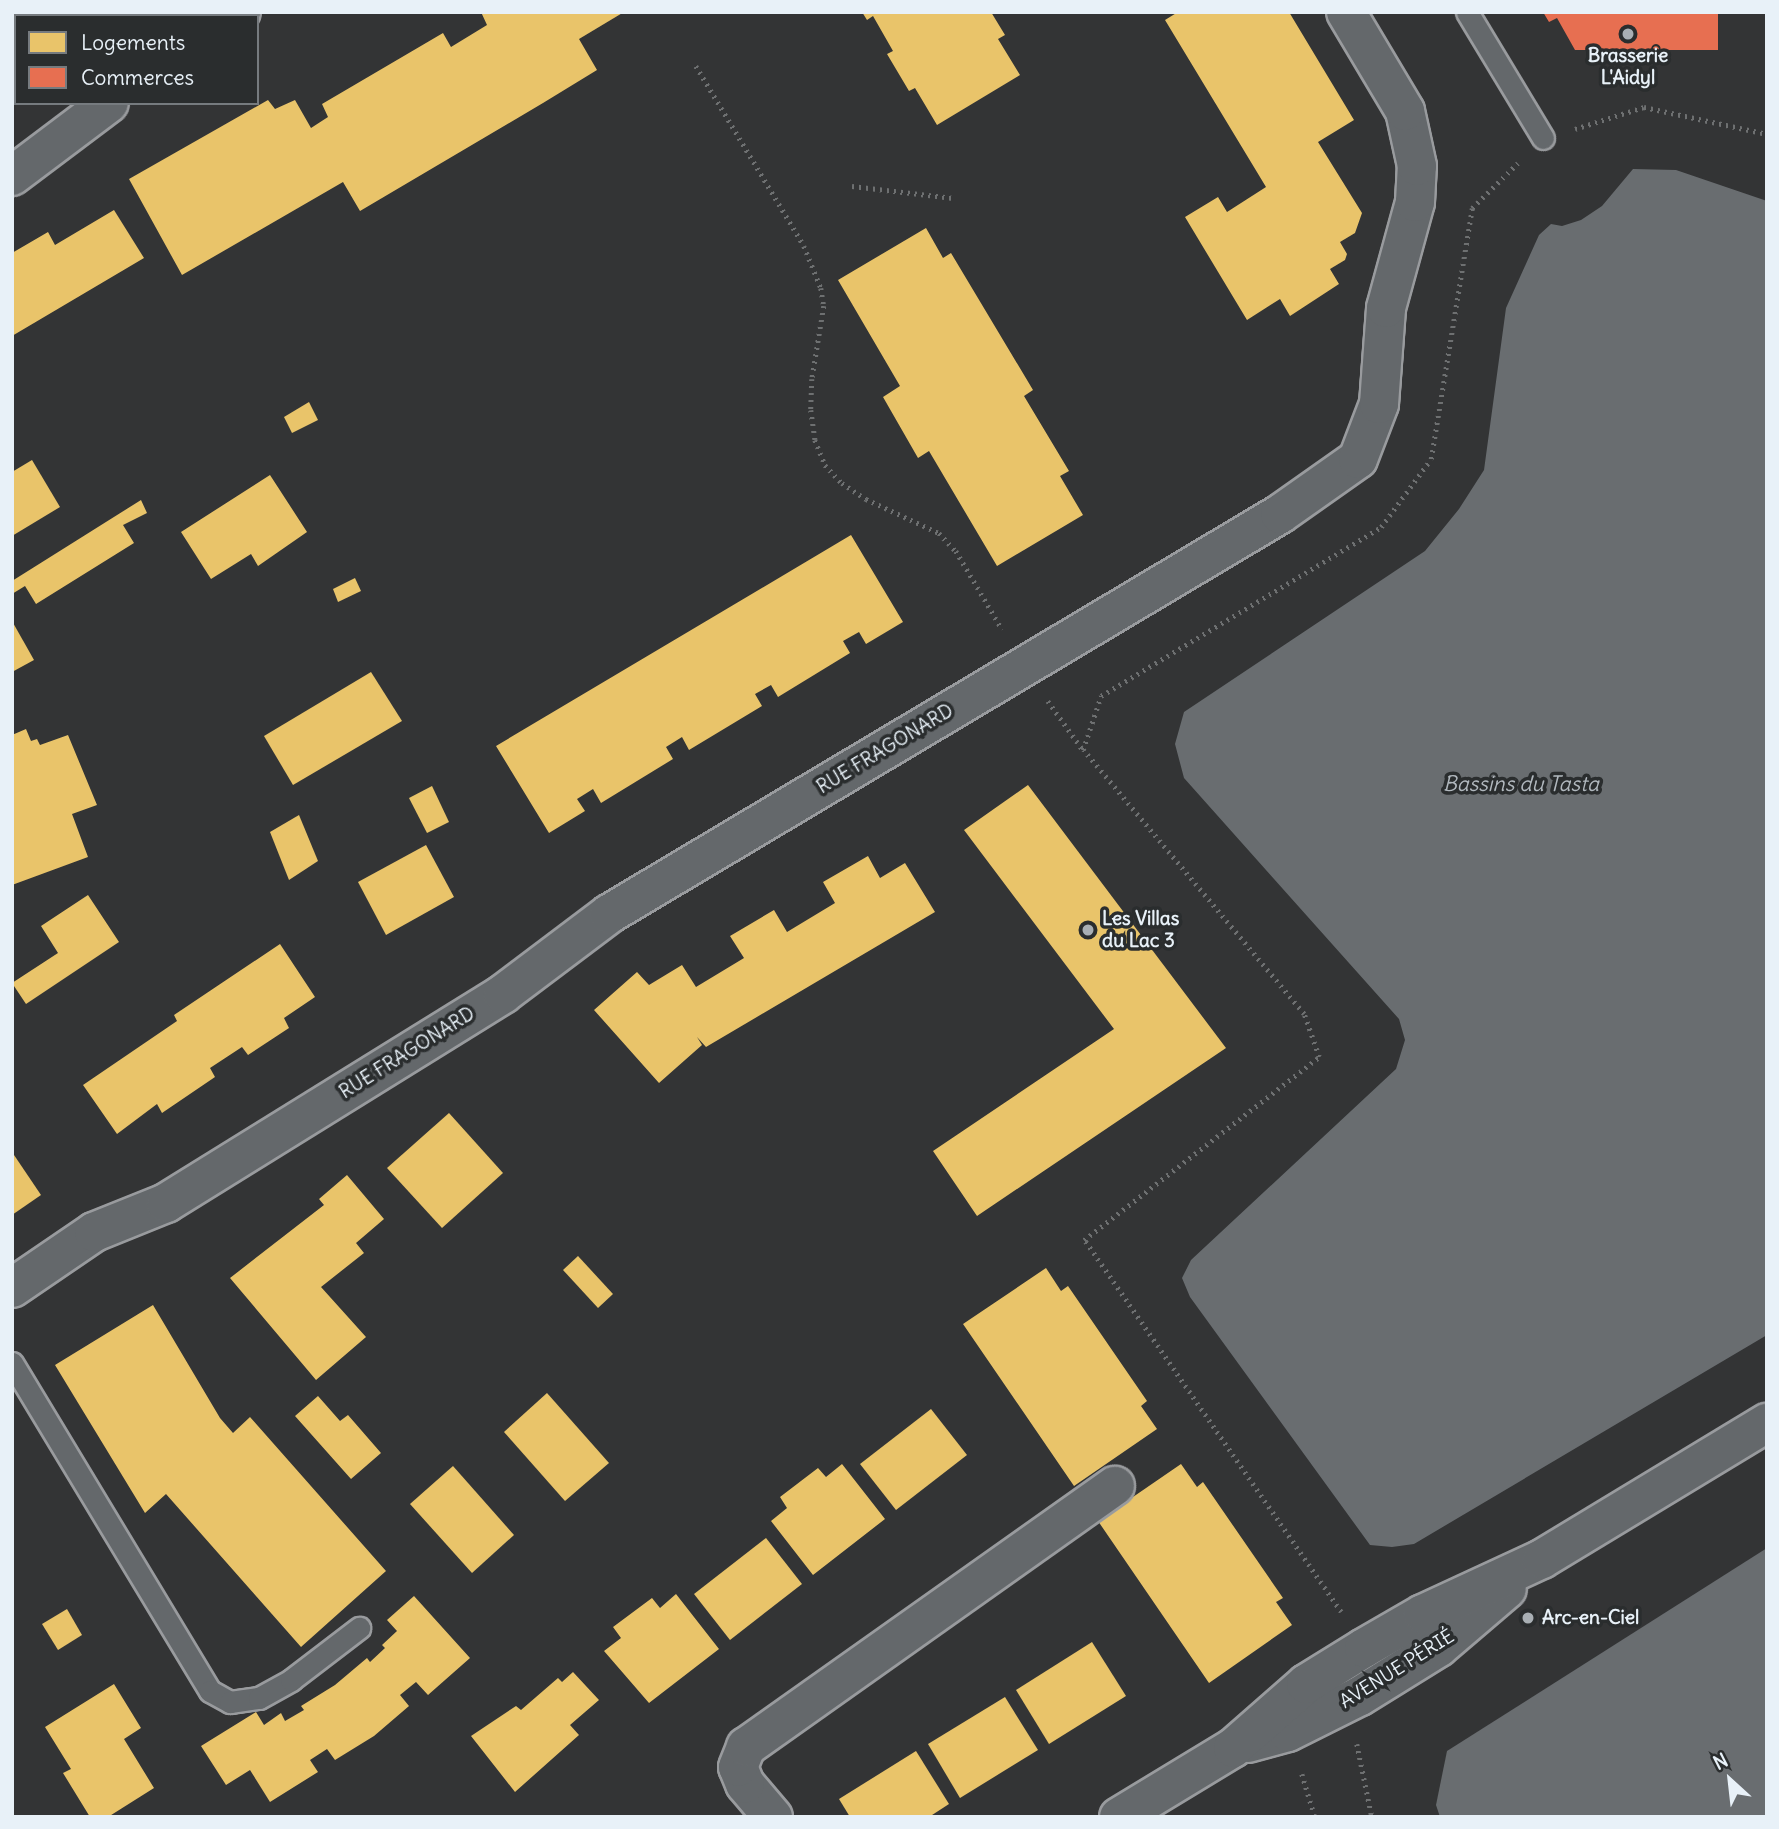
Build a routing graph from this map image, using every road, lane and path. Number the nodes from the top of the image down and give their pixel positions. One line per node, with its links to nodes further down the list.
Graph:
1 (1346, 12): 10 (street, RUE FRAGONARD)
2 (1468, 12): 6 (lane)
3 (696, 66): 10 (path)
4 (106, 105): 7 (street)
5 (1767, 134): 6 (path)
6 (1543, 138): 11 (path)
7 (12, 176)
8 (852, 186): 9 (path)
9 (953, 198)
10 (1024, 667): 11 (path); 12 (street, RUE FRAGONARD)
11 (1083, 750): 17 (path)
12 (12, 1288)
13 (12, 1363): 18 (lane)
14 (1767, 1423): 16 (street, AVENUE PÉRIÉ)
15 (1115, 1486): 21 (street)
16 (1542, 1559): 19 (street, AVENUE PÉRIÉ); 20 (street, AVENUE PÉRIÉ)
17 (1348, 1622)
18 (359, 1628)
19 (1360, 1696): 20 (street, AVENUE PÉRIÉ); 23 (path)
20 (1233, 1748): 22 (street, AVENUE PÉRIÉ)
21 (773, 1817)
22 (1119, 1817)
23 (1372, 1817)

